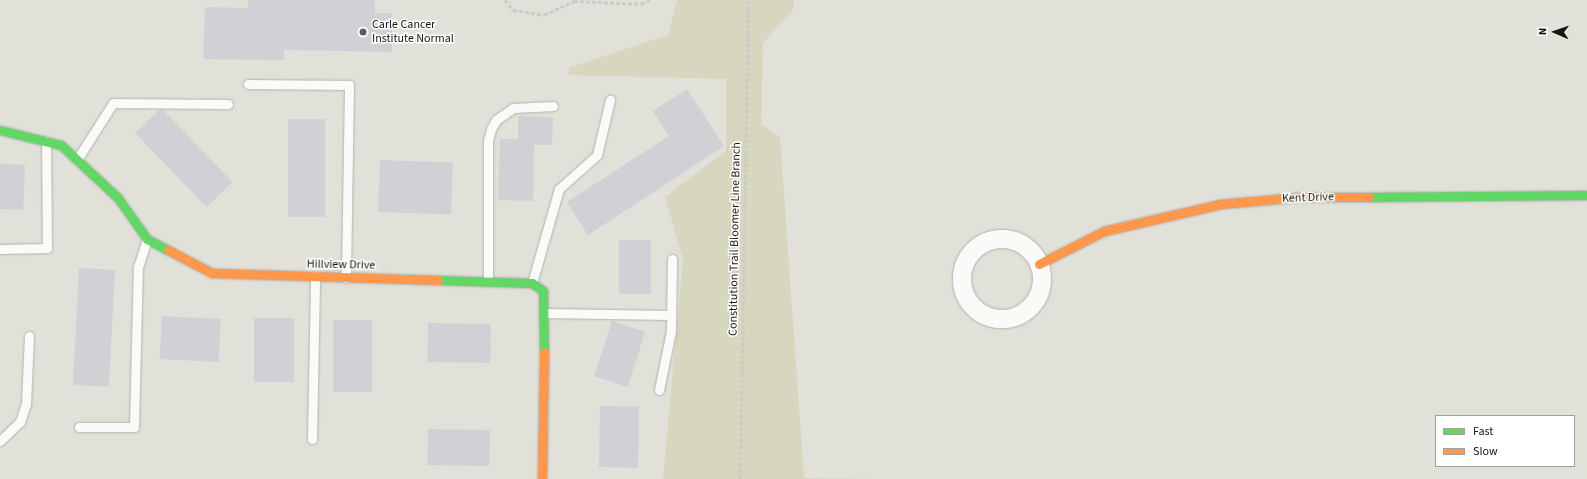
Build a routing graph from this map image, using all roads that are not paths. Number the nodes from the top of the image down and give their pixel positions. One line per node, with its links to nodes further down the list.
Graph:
1 (248, 84): 14 (lane)
2 (610, 100): 16 (lane)
3 (228, 104): 7 (lane)
4 (553, 106): 15 (lane)
5 (0, 130): 6 (street, Hillview Drive)
6 (46, 140): 7 (street, Hillview Drive); 10 (lane)
7 (78, 158): 9 (street, Hillview Drive)
8 (1587, 195): 12 (street, Kent Drive)
9 (148, 239): 13 (street, Hillview Drive); 21 (lane)
10 (0, 249)
11 (672, 259): 18 (lane)
12 (1039, 264): 12 (street)
13 (315, 276): 14 (street, Hillview Drive); 22 (lane)
14 (346, 278): 15 (street, Hillview Drive)
15 (488, 280): 16 (street, Hillview Drive)
16 (532, 283): 17 (street)
17 (545, 313): 18 (lane); 24 (street)
18 (671, 315): 20 (lane)
19 (29, 336): 23 (lane)
20 (659, 390)
21 (79, 427)
22 (312, 439)
23 (0, 441)
24 (542, 479)

